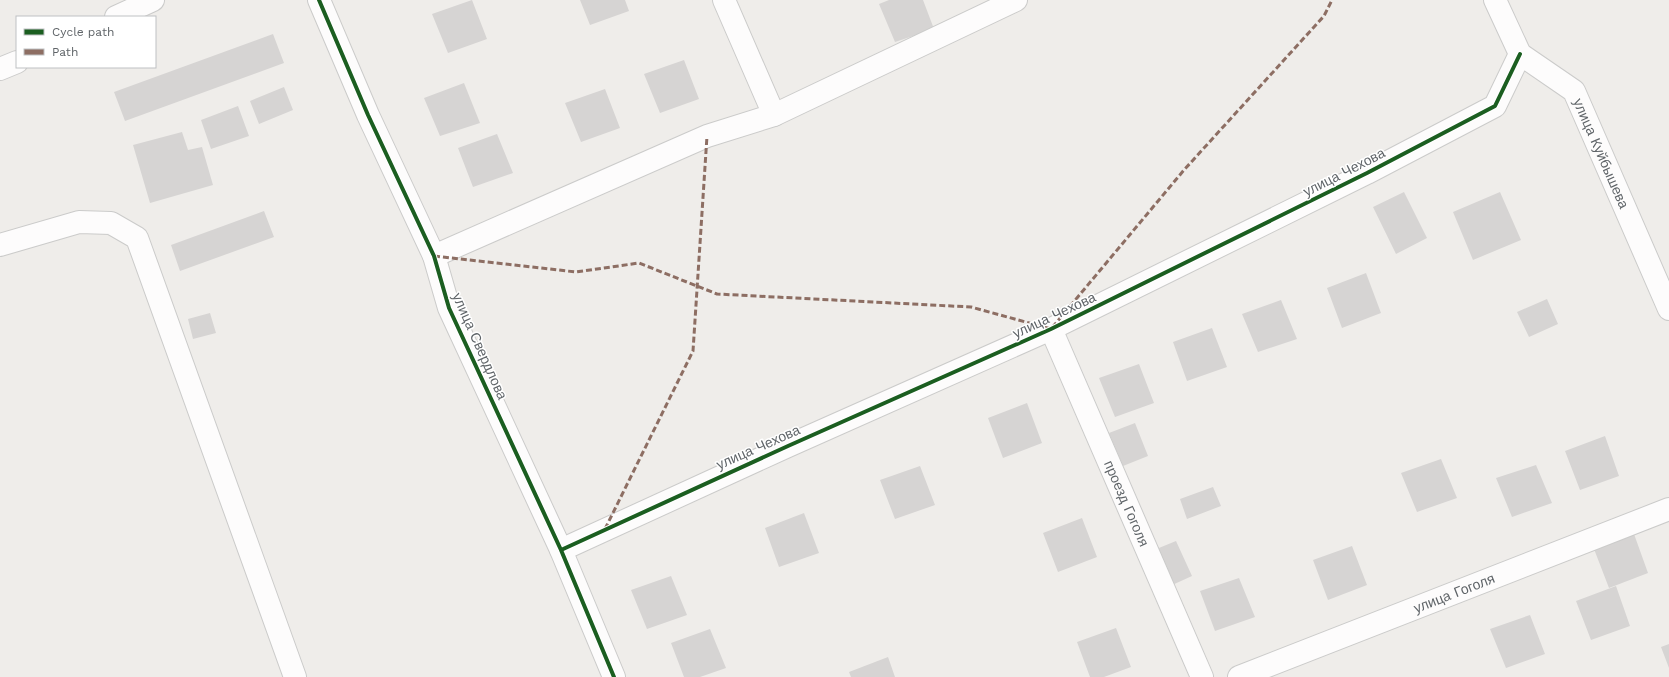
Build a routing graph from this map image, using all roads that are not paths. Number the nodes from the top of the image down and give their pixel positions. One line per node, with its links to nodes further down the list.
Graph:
1 (153, 0): 6 (street)
2 (320, 0): 12 (street, улица Свердлова)
3 (724, 0): 10 (street)
4 (1016, 0): 10 (street)
5 (1495, 0): 7 (street)
6 (118, 16)
7 (1520, 54): 13 (street, улица Куйбышева); 14 (street, улица Чехова)
8 (16, 62): 9 (street)
9 (0, 69)
10 (774, 115): 12 (street)
11 (0, 245): 17 (street)
12 (434, 256): 16 (street, улица Свердлова)
13 (1669, 309)
14 (1051, 329): 16 (street, улица Чехова); 19 (street, проезд Гоголя)
15 (1669, 509): 20 (street, улица Гоголя)
16 (561, 550): 18 (street, улица Свердлова)
17 (295, 677)
18 (614, 677)
19 (1202, 677)
20 (1239, 677)

